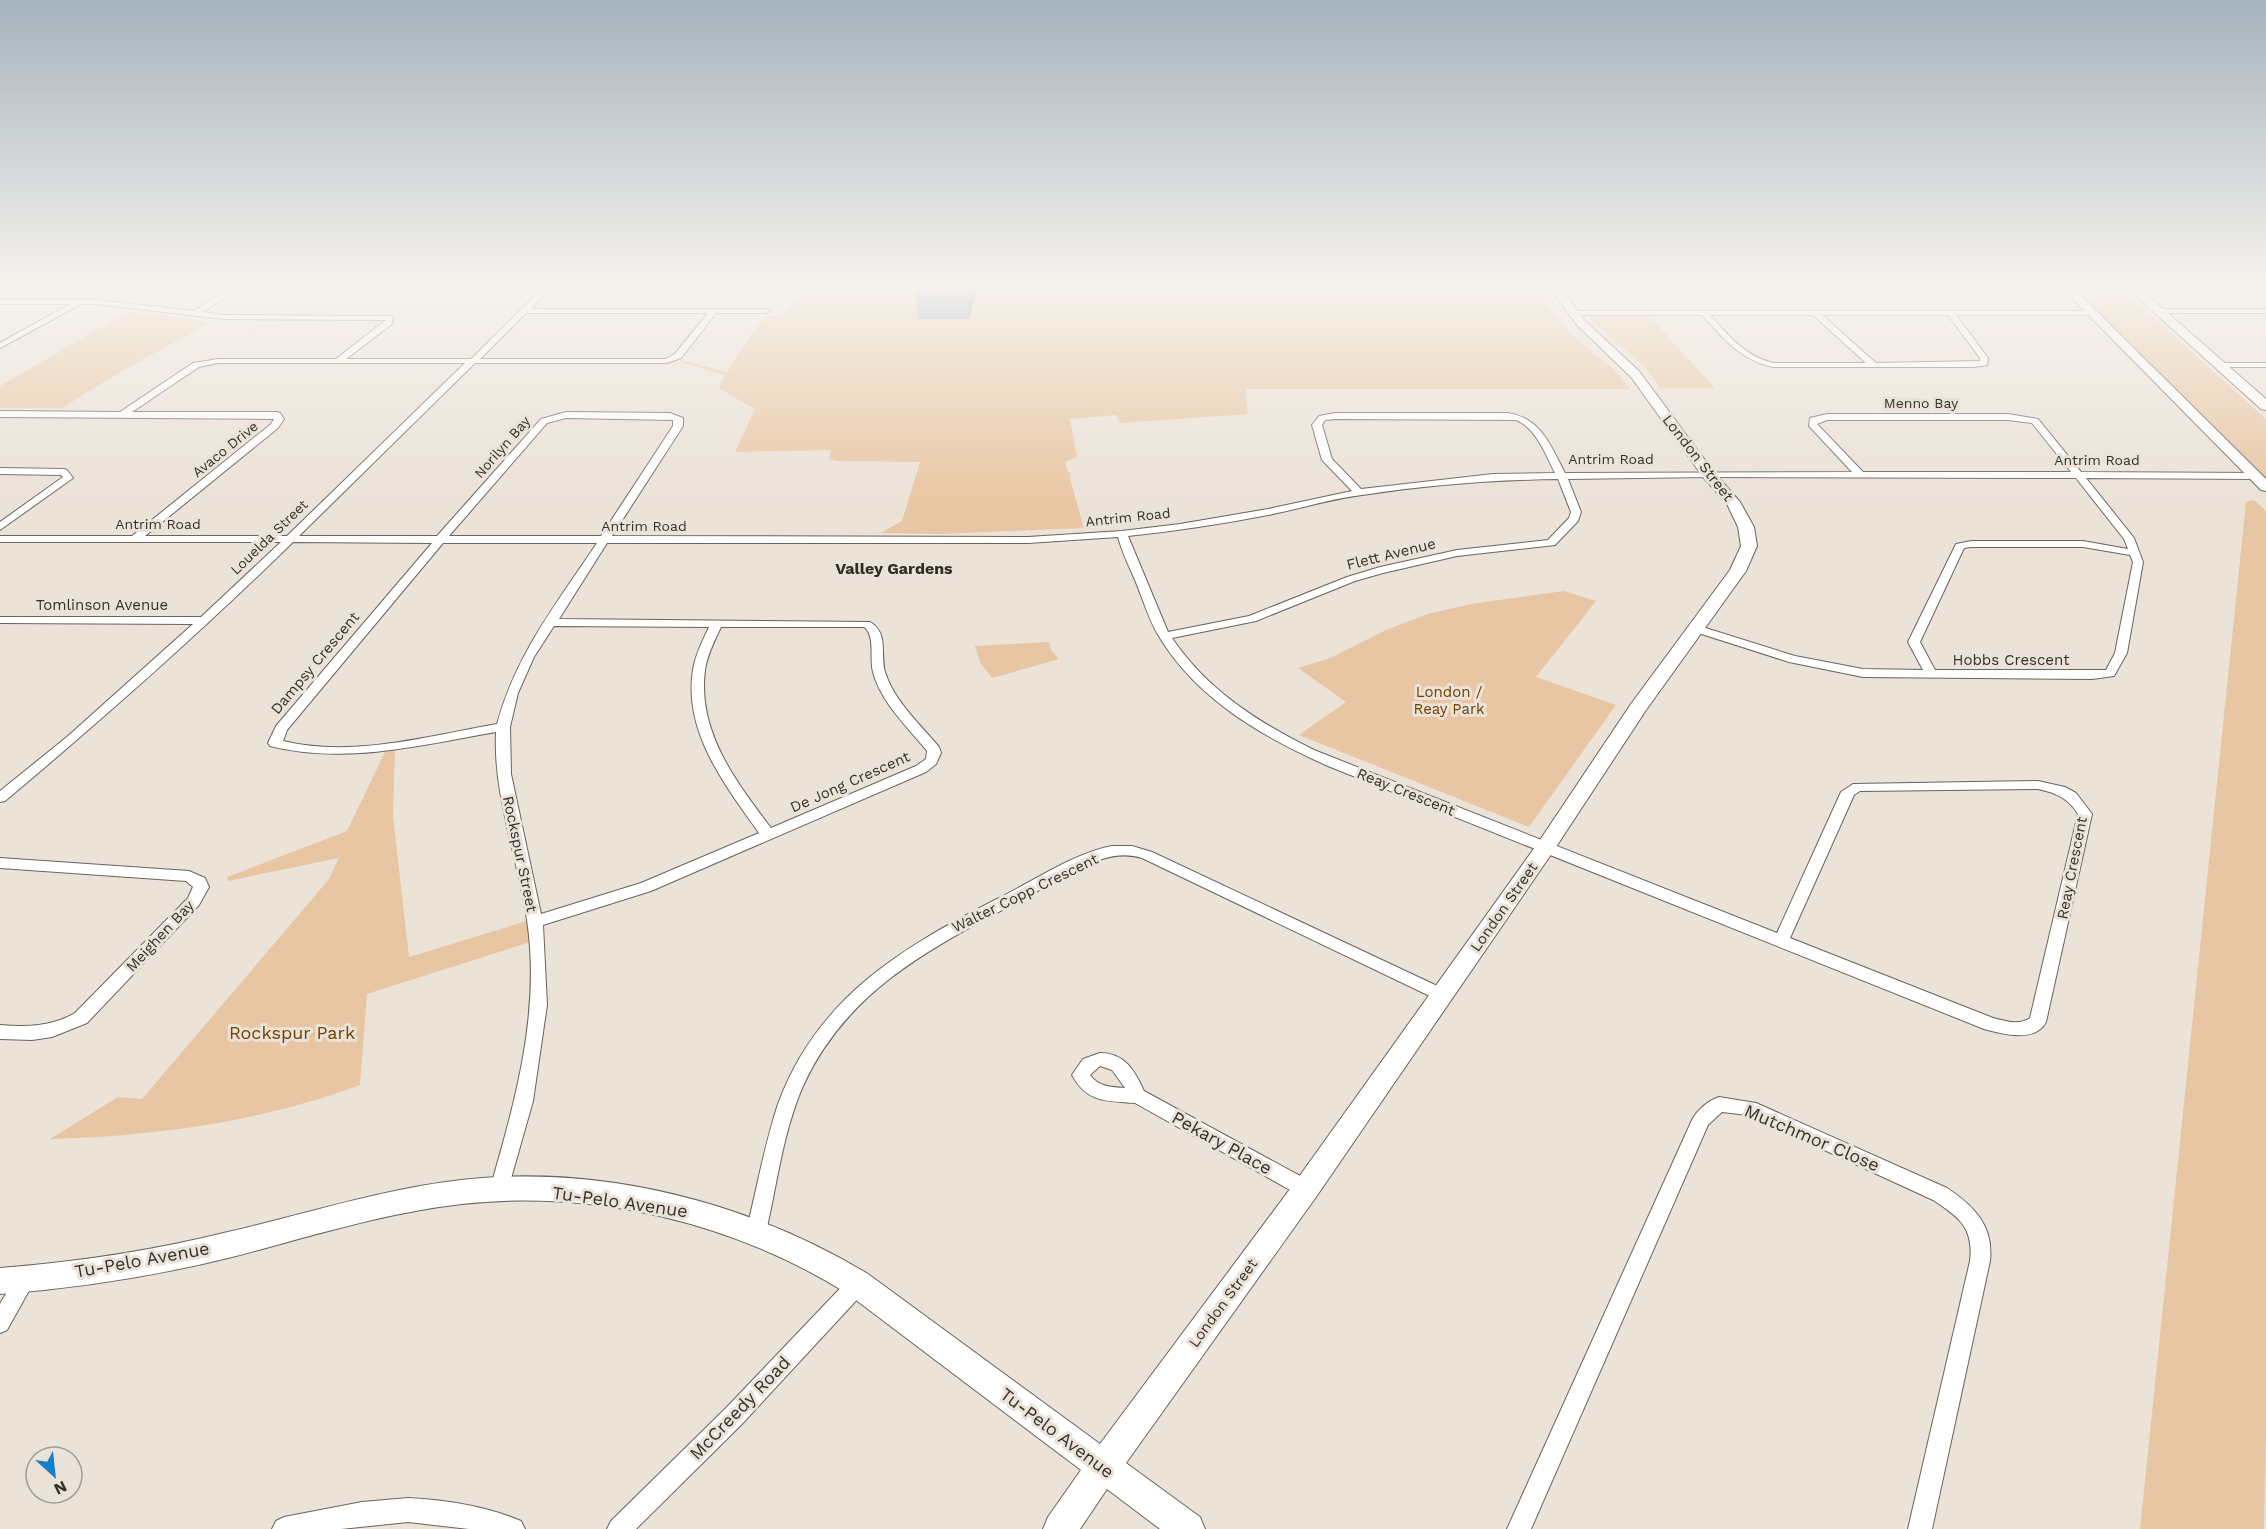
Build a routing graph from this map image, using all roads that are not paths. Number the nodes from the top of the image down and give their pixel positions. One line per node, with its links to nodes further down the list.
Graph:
1 (341, 358): 10 (street)
2 (475, 358): 11 (street, Louelda Street)
3 (673, 358): 11 (street)
4 (1619, 358): 19 (street, London Street)
5 (1748, 358): 12 (street)
6 (1866, 358): 12 (street)
7 (1984, 358): 12 (street)
8 (2137, 358): 23 (street)
9 (2214, 358): 13 (street)
10 (338, 361): 11 (street); 17 (street)
11 (472, 361): 30 (street, Louelda Street)
12 (1874, 365)
13 (2222, 365): 14 (street); 15 (street)
14 (2266, 365)
15 (2266, 406)
16 (0, 414): 17 (street, Avaco Drive)
17 (124, 414): 29 (street, Avaco Drive)
18 (0, 471): 26 (street)
19 (1708, 474): 20 (street, Antrim Road); 21 (street, Antrim Road); 38 (street, London Street)
20 (1558, 475): 25 (street, Antrim Road); 25 (street); 39 (street, Flett Avenue)
21 (1861, 475): 22 (street, Antrim Road); 22 (street, Menno Bay)
22 (2078, 475): 23 (street, Antrim Road); 33 (street)
23 (2255, 476): 24 (street)
24 (2266, 487)
25 (1359, 492): 27 (street, Antrim Road)
26 (0, 527)
27 (1122, 534): 32 (street, Antrim Road); 39 (street, Reay Crescent)
28 (0, 539): 29 (street, Antrim Road)
29 (135, 539): 30 (street, Antrim Road)
30 (288, 540): 31 (street, Antrim Road); 35 (street, Louelda Street)
31 (439, 541): 32 (street, Antrim Road); 32 (street, Norilyn Bay); 41 (street, Dampsy Crescent)
32 (604, 541): 36 (street, Rockspur Street)
33 (2135, 553): 40 (street, Hobbs Crescent); 40 (street)
34 (0, 620): 35 (street, Tomlinson Avenue)
35 (203, 621): 42 (street, Louelda Street)
36 (549, 622): 37 (street, De Jong Crescent); 41 (street, Rockspur Street)
37 (717, 622): 43 (street); 43 (street, De Jong Crescent)
38 (1696, 629): 40 (street, Hobbs Crescent); 44 (street, London Street)
39 (1164, 636): 44 (street, Reay Crescent)
40 (1932, 674)
41 (503, 727): 46 (street, Rockspur Street)
42 (0, 798)
43 (769, 836): 46 (street, De Jong Crescent)
44 (1545, 848): 47 (street, Reay Crescent); 48 (street, London Street)
45 (0, 862): 49 (street, Meighen Bay)
46 (535, 922): 51 (street, Rockspur Street)
47 (1781, 942): 47 (street, Reay Crescent)
48 (1442, 994): 52 (street, London Street); 53 (street, Walter Copp Crescent)
49 (0, 1032)
50 (1138, 1096): 52 (street, Pekary Place)
51 (499, 1189): 53 (street, Tu-Pelo Avenue); 54 (street, Tu-Pelo Avenue)
52 (1306, 1189): 57 (street, London Street)
53 (756, 1232): 55 (street, Tu-Pelo Avenue)
54 (13, 1279): 56 (street)
55 (858, 1284): 57 (street, Tu-Pelo Avenue); 60 (street, McCreedy Road)
56 (0, 1323)
57 (1102, 1468): 61 (street, London Street); 62 (street, Tu-Pelo Avenue)
58 (284, 1529): 59 (street)
59 (513, 1529)
60 (619, 1529)
61 (1060, 1529)
62 (1188, 1529)
63 (1519, 1529): 64 (street, Mutchmor Close)
64 (1920, 1529)

